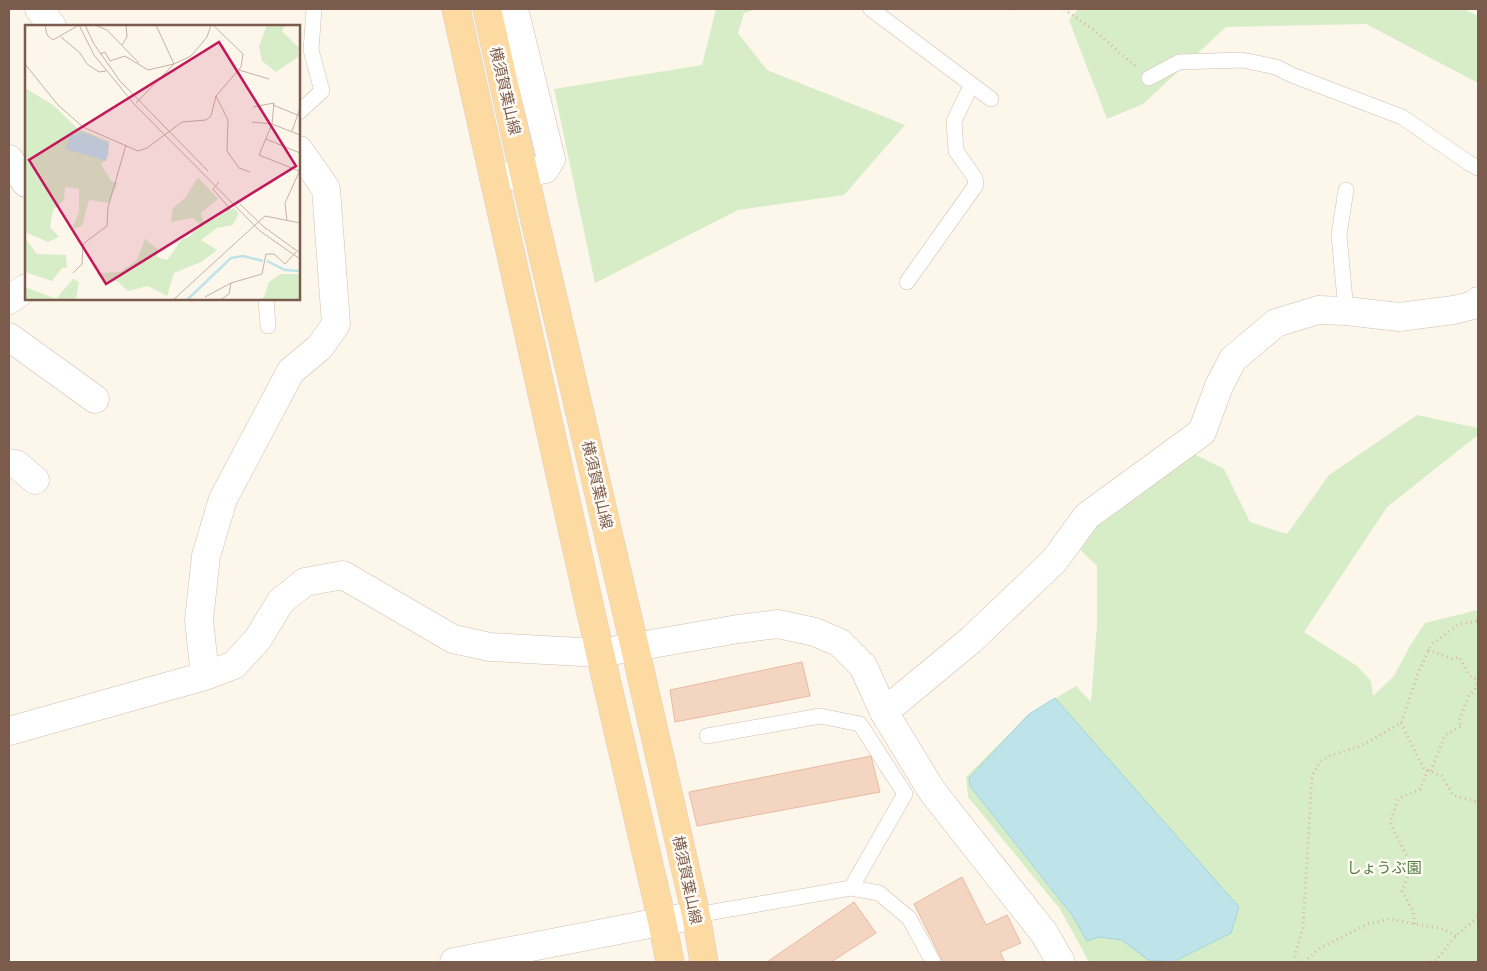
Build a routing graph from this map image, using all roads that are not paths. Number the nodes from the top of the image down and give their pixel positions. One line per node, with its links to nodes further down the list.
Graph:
1 (40, 9): 7 (street)
2 (314, 9): 11 (lane)
3 (456, 9): 16 (main road, 横須賀葉山線)
4 (487, 9): 15 (main road, 横須賀葉山線)
5 (514, 9): 15 (street)
6 (871, 9): 9 (lane)
7 (51, 25)
8 (1149, 78): 14 (lane)
9 (971, 86): 10 (lane); 19 (lane)
10 (991, 99)
11 (300, 111)
12 (300, 151): 32 (street)
13 (9, 159): 17 (street)
14 (1478, 168)
15 (524, 174): 16 (street); 30 (main road, 横須賀葉山線)
16 (494, 179): 31 (main road, 横須賀葉山線)
17 (25, 182)
18 (1346, 190): 24 (lane)
19 (907, 282)
20 (25, 289): 21 (street)
21 (9, 300)
22 (266, 300): 25 (lane)
23 (1478, 300): 24 (street)
24 (1346, 311): 33 (street)
25 (268, 326)
26 (9, 337): 27 (street)
27 (95, 399)
28 (9, 463): 29 (street)
29 (35, 480)
30 (635, 648): 31 (street); 33 (street); 37 (main road, 横須賀葉山線)
31 (600, 654): 32 (street); 38 (main road, 横須賀葉山線)
32 (205, 676): 34 (street)
33 (884, 712): 43 (street)
34 (9, 731)
35 (707, 736): 36 (lane)
36 (851, 888): 37 (lane); 42 (lane)
37 (696, 915): 38 (street); 41 (main road, 横須賀葉山線)
38 (662, 921): 39 (street); 40 (main road, 横須賀葉山線)
39 (454, 962)
40 (670, 962)
41 (704, 962)
42 (932, 962)
43 (1061, 962)

